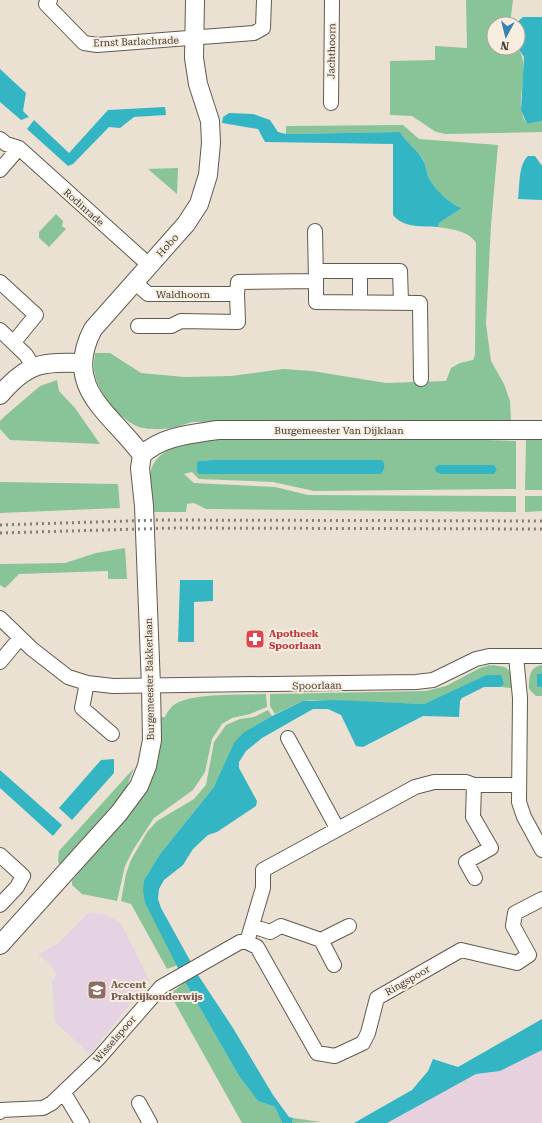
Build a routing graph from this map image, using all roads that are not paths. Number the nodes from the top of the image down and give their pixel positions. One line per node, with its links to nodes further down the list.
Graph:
1 (195, 0): 5 (street, Hobo)
2 (264, 0): 5 (street)
3 (332, 0): 6 (street, Jachthoorn)
4 (45, 1): 5 (street, Ernst Barlachrade)
5 (195, 39): 11 (street, Hobo)
6 (330, 102)
7 (0, 139): 8 (street, Rodinrade)
8 (19, 148): 9 (street); 11 (street, Rodinrade)
9 (0, 170)
10 (315, 231): 13 (street)
11 (149, 265): 15 (street, Hobo)
12 (360, 271): 13 (street); 17 (street); 18 (street)
13 (316, 276): 16 (street); 17 (street)
14 (0, 282): 21 (street)
15 (131, 285): 16 (street, Waldhoorn); 22 (street, Hobo)
16 (237, 294): 19 (street)
17 (360, 302): 18 (street)
18 (401, 302): 24 (street)
19 (138, 326)
20 (0, 330): 21 (street)
21 (14, 342): 23 (street)
22 (83, 363): 23 (street); 27 (street, Hobo)
23 (33, 366): 25 (street)
24 (421, 379)
25 (0, 395)
26 (542, 430): 27 (street, Burgemeester Van Dijklaan)
27 (142, 455): 34 (street, Burgemeester Bakkerlaan)
28 (0, 618): 29 (street, Spoorlaan)
29 (20, 638): 32 (street); 33 (street, Spoorlaan)
30 (516, 656): 31 (street, Spoorlaan); 34 (street, Spoorlaan); 38 (street)
31 (542, 656)
32 (0, 662)
33 (87, 683): 34 (street, Spoorlaan); 35 (street)
34 (151, 686): 49 (street, Burgemeester Bakkerlaan)
35 (112, 734)
36 (288, 738): 39 (street)
37 (474, 785): 38 (street); 39 (street); 42 (street)
38 (519, 785): 40 (street)
39 (337, 828): 45 (street)
40 (542, 850)
41 (0, 855): 44 (street)
42 (475, 878)
43 (542, 899): 48 (street, Ringspoor)
44 (0, 906)
45 (252, 926): 47 (street); 48 (street)
46 (349, 926): 47 (street)
47 (321, 940): 50 (street)
48 (247, 942): 51 (street, Wisselspoor)
49 (0, 945)
50 (334, 965)
51 (64, 1093): 53 (street, Wisselspoor); 54 (street)
52 (139, 1103): 55 (street)
53 (0, 1112)
54 (82, 1123)
55 (150, 1123)

